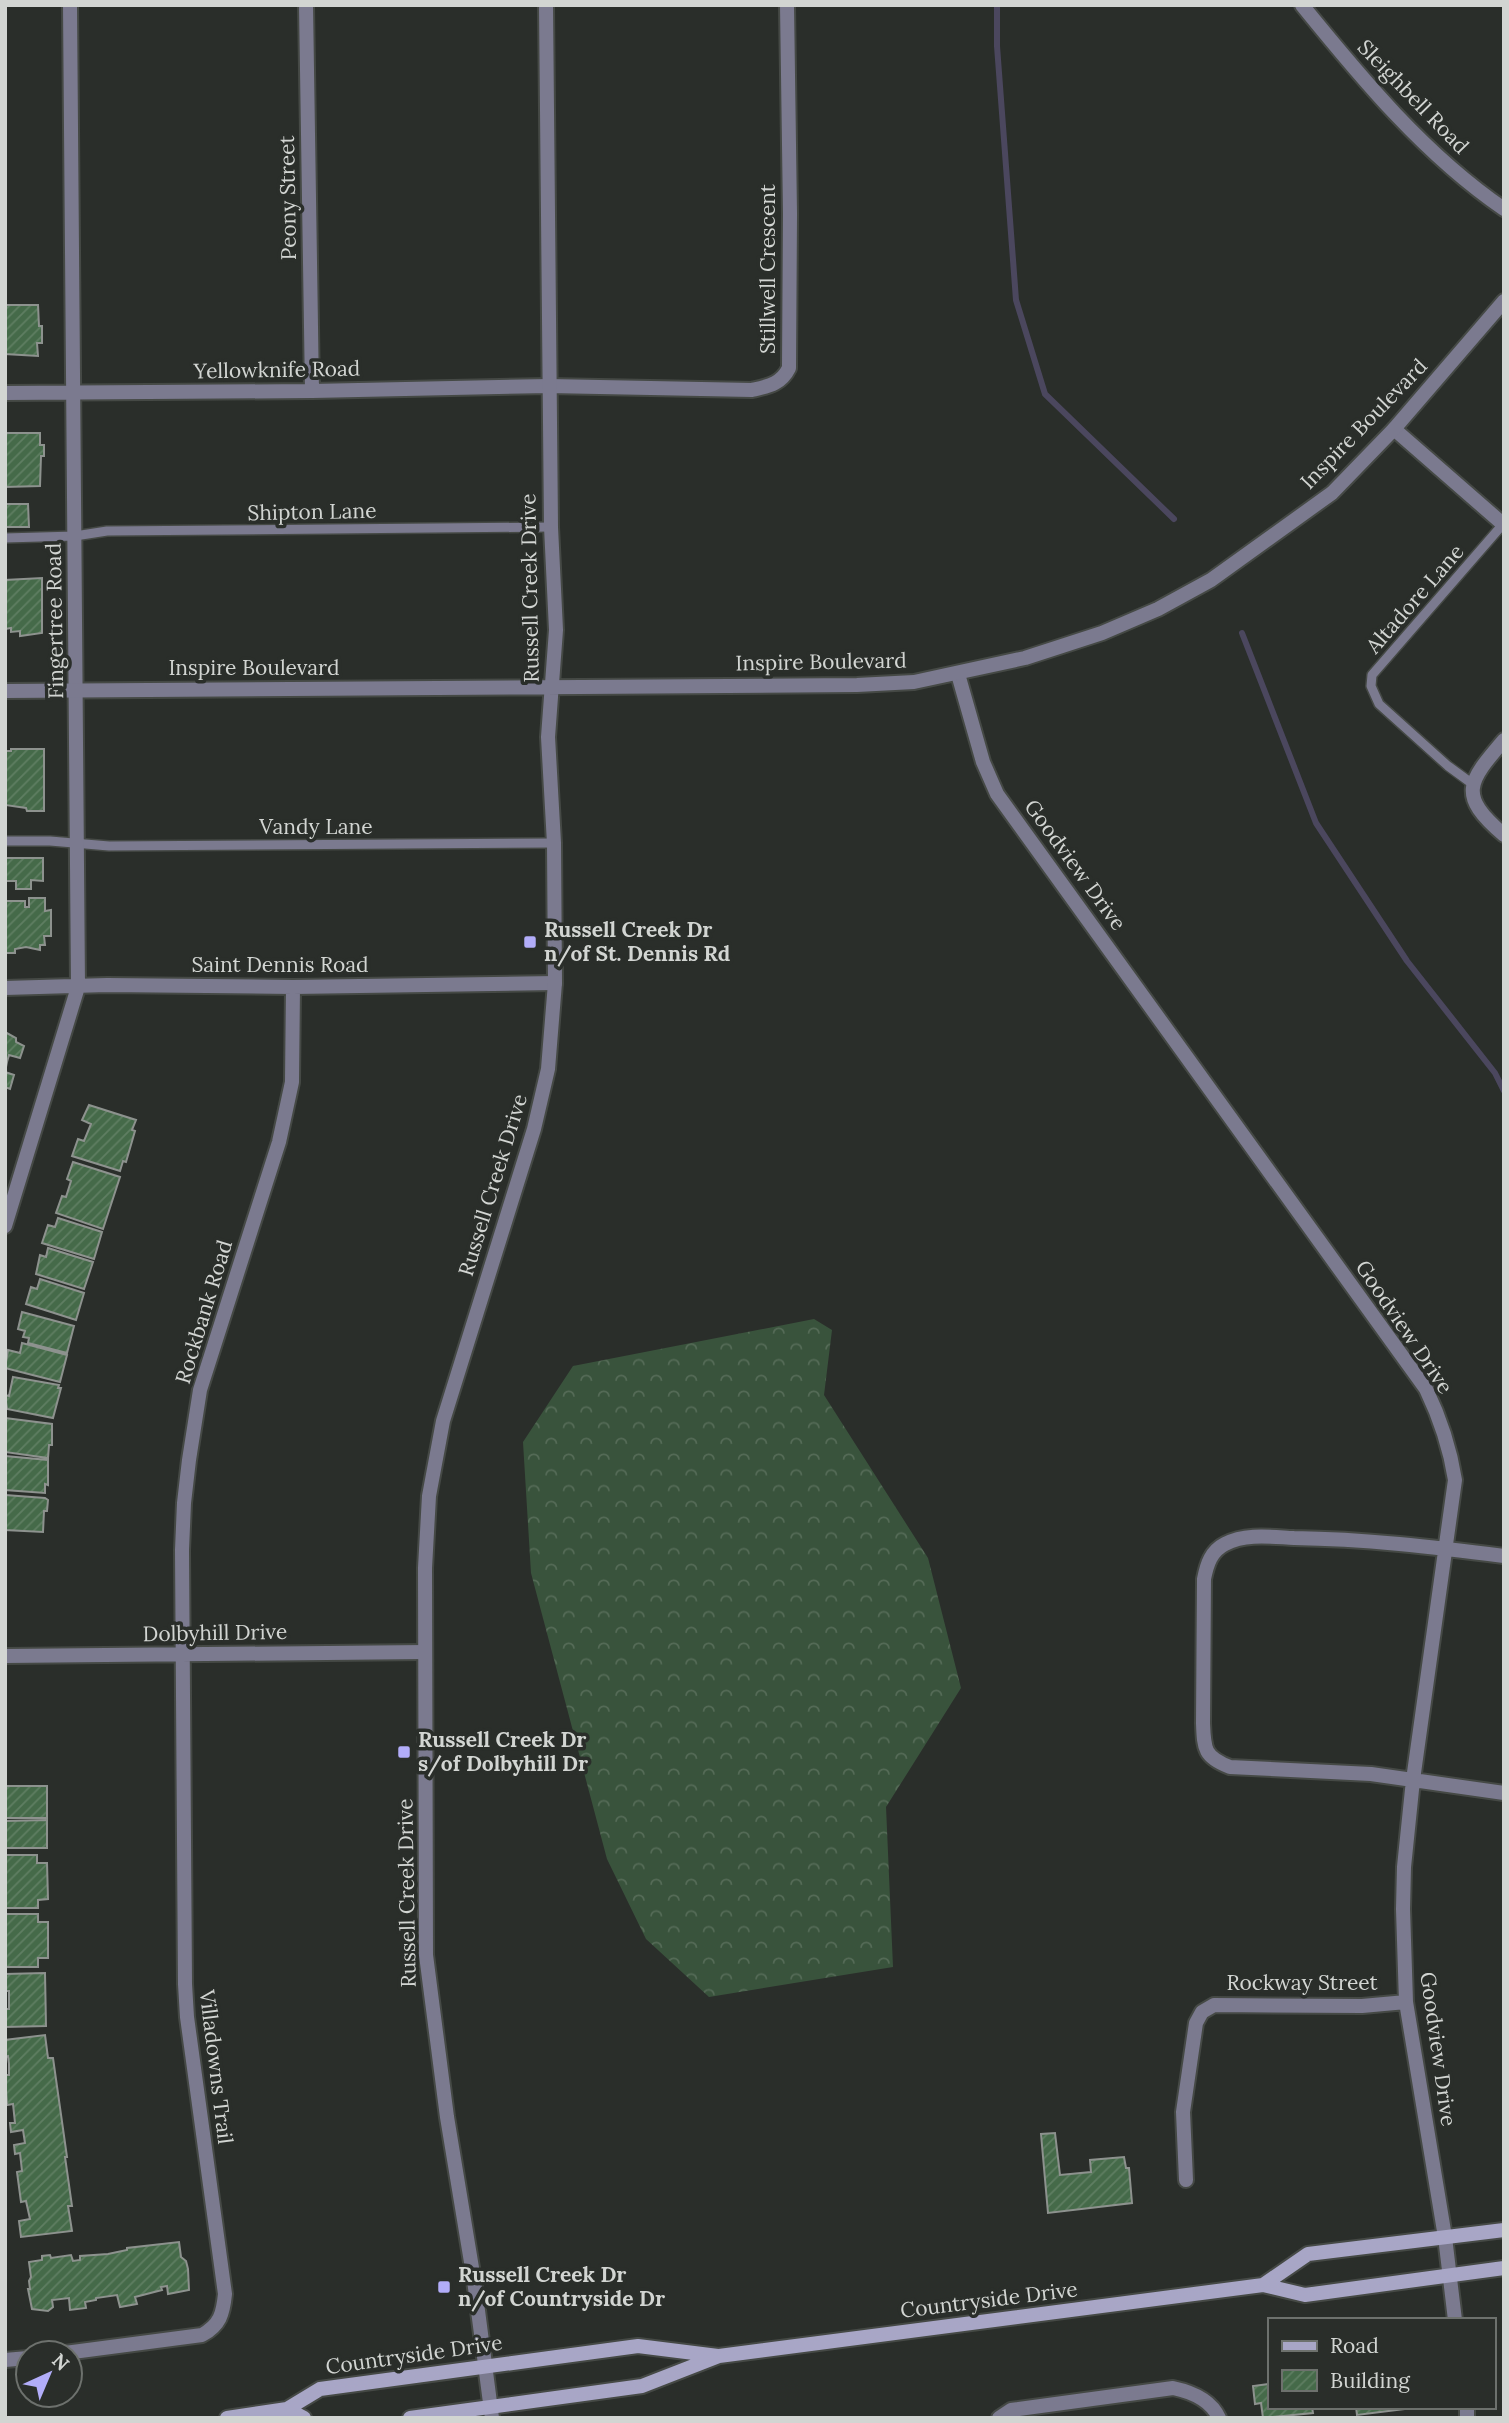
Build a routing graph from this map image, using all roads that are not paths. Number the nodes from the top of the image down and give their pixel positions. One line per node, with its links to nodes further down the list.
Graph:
1 (70, 5): 10 (street, Fingertree Road)
2 (306, 5): 9 (street, Peony Street)
3 (546, 5): 8 (street, Russell Creek Drive)
4 (787, 5): 8 (street, Stillwell Crescent)
5 (1302, 5): 6 (street, Sleighbell Road)
6 (1504, 209)
7 (1504, 301): 12 (street, Inspire Boulevard)
8 (549, 386): 9 (street, Yellowknife Road); 14 (street, Russell Creek Drive)
9 (312, 391): 10 (street, Yellowknife Road)
10 (75, 392): 11 (street, Yellowknife Road); 15 (street, Fingertree Road)
11 (5, 393)
12 (1394, 429): 13 (street); 17 (street, Inspire Boulevard)
13 (1503, 524): 22 (lane, Altadore Lane)
14 (551, 527): 15 (lane, Shipton Lane); 18 (street, Russell Creek Drive)
15 (75, 536): 16 (lane, Shipton Lane); 20 (street, Fingertree Road)
16 (5, 538)
17 (958, 674): 18 (street, Inspire Boulevard); 32 (street, Goodview Drive)
18 (553, 687): 20 (street, Inspire Boulevard); 25 (street, Russell Creek Drive)
19 (5, 691): 20 (street, Inspire Boulevard)
20 (77, 691): 26 (street, Fingertree Road)
21 (1504, 740): 22 (street)
22 (1474, 785): 23 (street)
23 (1504, 835)
24 (5, 841): 26 (lane, Vandy Lane)
25 (554, 843): 26 (lane, Vandy Lane); 27 (street, Russell Creek Drive)
26 (78, 844): 28 (street, Fingertree Road)
27 (555, 982): 29 (street, Saint Dennis Road); 34 (street, Russell Creek Drive)
28 (78, 987): 29 (street, Saint Dennis Road); 30 (street, Saint Dennis Road); 31 (street, Fingertree Road)
29 (293, 987): 35 (street, Rockbank Road)
30 (5, 988)
31 (5, 1226)
32 (1446, 1549): 33 (street); 37 (street, Goodview Drive); 37 (street)
33 (1504, 1556)
34 (425, 1652): 35 (street, Dolbyhill Drive); 49 (street, Russell Creek Drive)
35 (182, 1654): 36 (street, Dolbyhill Drive); 47 (street, Villadowns Trail)
36 (5, 1656)
37 (1413, 1780): 38 (street); 39 (street, Goodview Drive)
38 (1504, 1793)
39 (1406, 2002): 40 (street, Rockway Street); 42 (street, Goodview Drive)
40 (1186, 2180)
41 (1504, 2230): 42 (main road, Countryside Drive)
42 (1445, 2237): 44 (street, Goodview Drive); 45 (main road, Countryside Drive)
43 (1504, 2269): 44 (main road, Countryside Drive)
44 (1450, 2276): 45 (main road, Countryside Drive); 46 (street, Goodview Drive)
45 (1264, 2285): 48 (main road, Countryside Drive)
46 (1455, 2318)
47 (84, 2351)
48 (719, 2356): 49 (main road, Countryside Drive); 51 (main road, Countryside Drive)
49 (485, 2366): 50 (main road, Countryside Drive); 51 (street, Russell Creek Drive)
50 (287, 2409): 52 (main road, Countryside Drive); 53 (main road)
51 (491, 2412): 54 (main road, Countryside Drive)
52 (227, 2418)
53 (304, 2418)
54 (410, 2418)
55 (999, 2418): 56 (street)
56 (1219, 2418)

